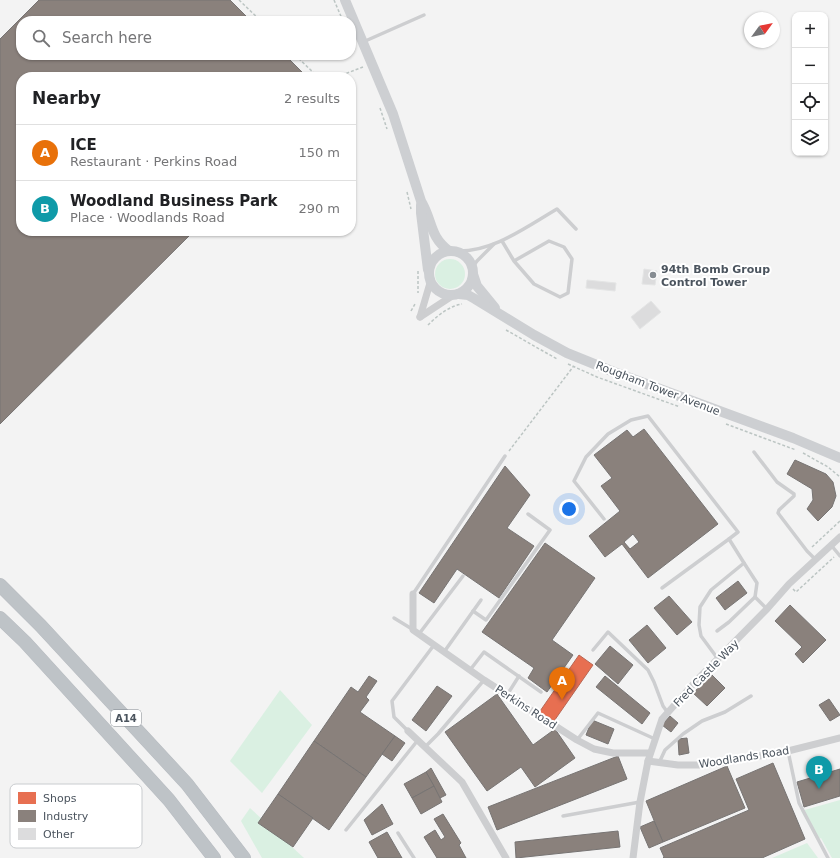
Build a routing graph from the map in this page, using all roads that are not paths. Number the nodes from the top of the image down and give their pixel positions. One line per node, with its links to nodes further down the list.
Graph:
1 (345, 0): 3 (street)
2 (424, 15): 5 (lane)
3 (352, 16)
4 (356, 26): 5 (street)
5 (363, 43): 6 (street)
6 (421, 201): 10 (street); 13 (street)
7 (576, 229): 8 (lane)
8 (502, 241): 9 (lane); 11 (lane)
9 (494, 244): 10 (lane); 12 (lane)
10 (452, 251): 12 (street); 13 (street)
11 (514, 261): 11 (lane)
12 (472, 271): 14 (street); 15 (street, Rougham Tower Avenue)
13 (429, 278): 14 (street); 14 (street)
14 (456, 295): 15 (street, Rougham Tower Avenue)
15 (497, 311): 17 (street, Rougham Tower Avenue)
16 (754, 452): 27 (lane)
17 (825, 452): 19 (street, Rougham Tower Avenue); 20 (street, Rougham Tower Avenue)
18 (505, 456): 32 (lane)
19 (840, 458)
20 (840, 464)
21 (528, 514): 36 (lane)
22 (604, 519): 24 (lane)
23 (840, 537): 25 (street, Fred Castle Way)
24 (729, 539): 28 (lane); 31 (lane)
25 (831, 545): 26 (lane); 27 (street, Fred Castle Way)
26 (839, 555)
27 (815, 559): 35 (street, Fred Castle Way)
28 (744, 563): 33 (lane); 44 (lane)
29 (463, 576): 39 (lane)
30 (0, 585): 67 (highway, A14)
31 (662, 588)
32 (413, 594): 39 (street)
33 (755, 597): 35 (lane); 40 (lane)
34 (481, 600): 36 (lane)
35 (768, 609): 44 (street, Fred Castle Way)
36 (473, 611): 43 (lane)
37 (0, 618): 66 (highway, A14)
38 (394, 618): 39 (lane, Perkins Road)
39 (416, 632): 41 (street, Perkins Road)
40 (717, 632)
41 (434, 645): 43 (street, Perkins Road); 52 (lane)
42 (593, 650): 51 (lane)
43 (444, 652): 45 (street, Perkins Road)
44 (718, 659): 51 (street, Fred Castle Way)
45 (470, 670): 46 (lane); 47 (street, Perkins Road)
46 (519, 676): 48 (lane); 49 (lane)
47 (484, 680): 49 (street, Perkins Road); 57 (lane)
48 (541, 692)
49 (507, 695): 56 (street, Perkins Road)
50 (751, 696): 61 (lane)
51 (668, 713): 54 (street, Fred Castle Way)
52 (408, 731): 55 (street)
53 (840, 738): 58 (street, Woodlands Road)
54 (654, 739): 56 (lane); 59 (street, Fred Castle Way)
55 (418, 740): 57 (street); 64 (lane)
56 (577, 740): 59 (street, Perkins Road)
57 (425, 747): 69 (street)
58 (788, 751): 61 (street, Woodlands Road); 71 (lane)
59 (650, 753): 60 (street, Fred Castle Way)
60 (648, 761): 61 (street, Woodlands Road); 62 (street, Fred Castle Way)
61 (659, 762)
62 (640, 802): 63 (lane); 70 (street, Fred Castle Way)
63 (563, 816)
64 (346, 830)
65 (398, 833): 68 (lane)
66 (214, 858)
67 (244, 858)
68 (414, 858)
69 (506, 858)
70 (633, 858)
71 (828, 858)

